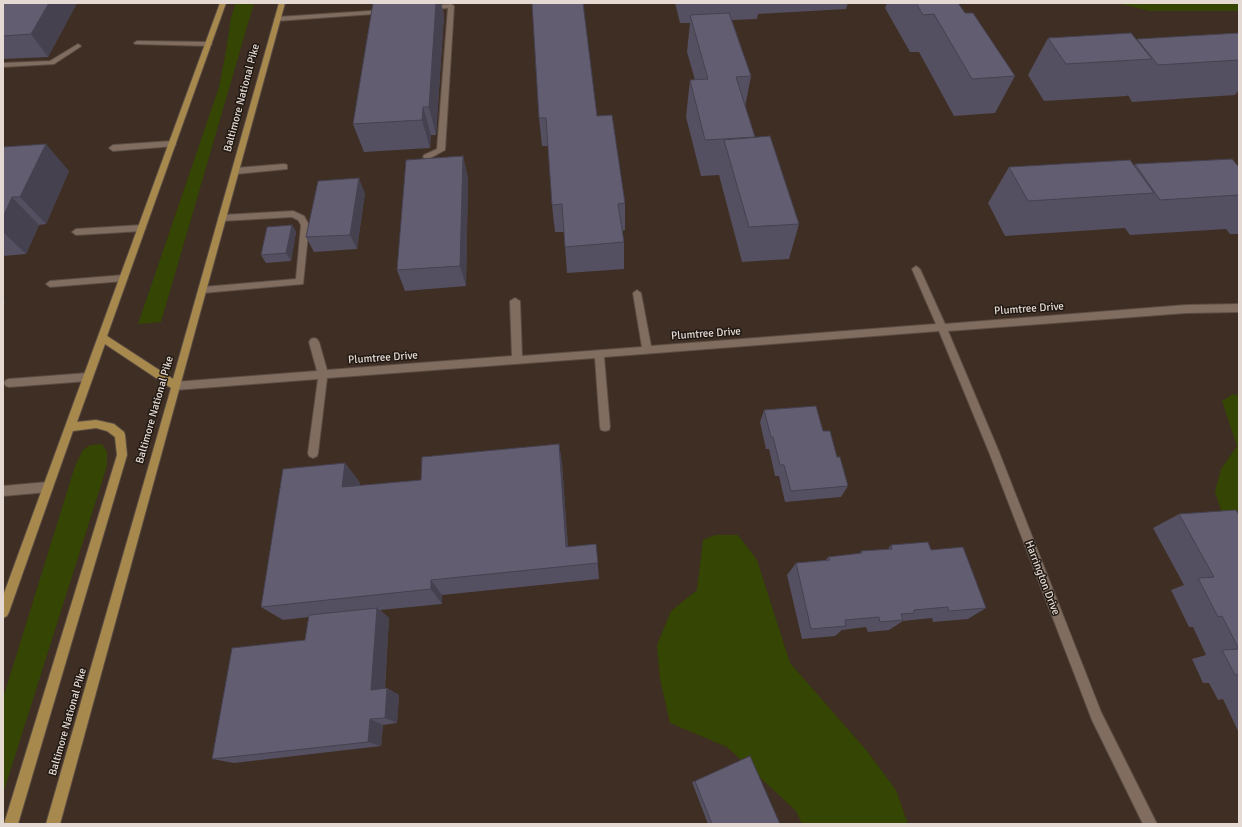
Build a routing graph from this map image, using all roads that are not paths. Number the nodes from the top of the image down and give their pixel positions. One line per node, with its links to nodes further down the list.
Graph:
1 (223, 3): 7 (main road)
2 (282, 3): 5 (main road, Baltimore National Pike)
3 (420, 9): 12 (street)
4 (389, 11): 5 (street)
5 (277, 19): 14 (main road, Baltimore National Pike)
6 (137, 43): 7 (street)
7 (209, 44): 10 (main road)
8 (78, 46): 9 (street)
9 (3, 65)
10 (172, 144): 11 (street); 16 (main road)
11 (113, 148)
12 (427, 157)
13 (284, 167): 14 (street)
14 (236, 171): 15 (main road, Baltimore National Pike)
15 (222, 218): 21 (main road, Baltimore National Pike); 21 (street)
16 (142, 228): 17 (street); 19 (main road)
17 (76, 232)
18 (916, 269): 25 (street, Harrington Drive)
19 (124, 278): 20 (street); 26 (main road)
20 (50, 284)
21 (203, 290): 34 (main road, Baltimore National Pike)
22 (637, 292): 28 (street)
23 (515, 301): 30 (street)
24 (1239, 308): 25 (street, Plumtree Drive)
25 (942, 328): 28 (street, Plumtree Drive); 43 (street, Harrington Drive)
26 (102, 337): 32 (main road); 34 (main road)
27 (314, 342): 31 (street)
28 (647, 350): 29 (street, Plumtree Drive)
29 (598, 354): 30 (street, Plumtree Drive); 36 (street)
30 (517, 360): 31 (street, Plumtree Drive)
31 (322, 375): 34 (street, Plumtree Drive); 37 (street)
32 (88, 377): 33 (street); 35 (main road)
33 (9, 383)
34 (175, 386): 42 (main road, Baltimore National Pike)
35 (70, 427): 38 (main road); 41 (main road)
36 (605, 427)
37 (313, 453)
38 (48, 487): 39 (street); 40 (main road)
39 (3, 490)
40 (3, 612)
41 (11, 824)
42 (53, 824)
43 (1150, 824)

